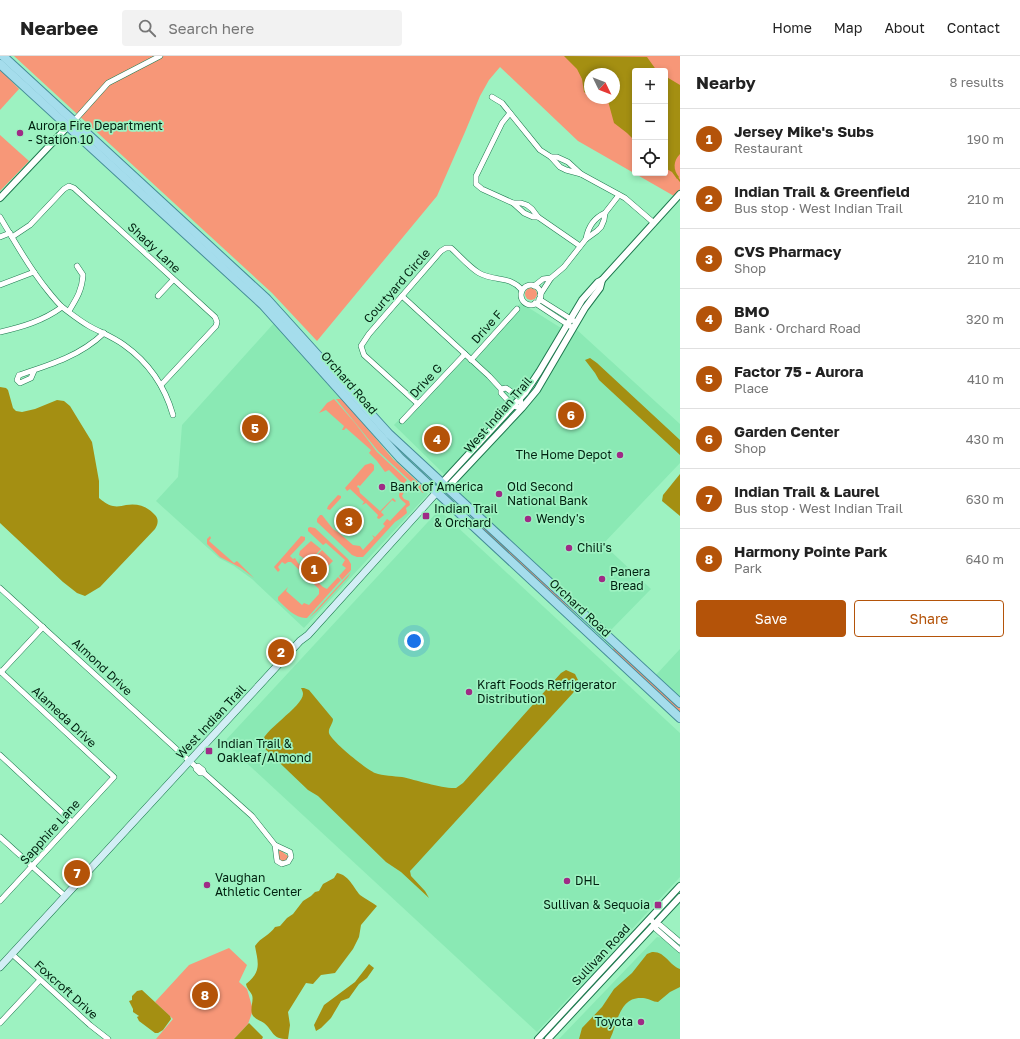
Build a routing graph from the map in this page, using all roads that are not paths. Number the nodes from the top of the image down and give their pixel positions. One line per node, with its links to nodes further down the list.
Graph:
1 (3, 56): 6 (main road, Orchard Road)
2 (160, 56): 6 (street)
3 (0, 64): 6 (main road, Orchard Road)
4 (492, 97): 5 (street)
5 (510, 113): 7 (street); 12 (street)
6 (71, 124): 11 (street); 51 (main road, Orchard Road); 52 (main road, Orchard Road)
7 (551, 157): 8 (street); 8 (street)
8 (581, 174): 10 (street)
9 (680, 194): 16 (street, West Indian Trail)
10 (619, 195): 13 (street); 16 (street)
11 (0, 198)
12 (513, 203): 15 (street); 15 (street)
13 (606, 213): 19 (street); 19 (street)
14 (0, 217): 17 (street)
15 (538, 217): 20 (street)
16 (654, 223): 25 (street, West Indian Trail)
17 (11, 235): 18 (street); 22 (street); 24 (street, Shady Lane)
18 (0, 237)
19 (586, 239): 20 (street)
20 (580, 246): 23 (street)
21 (76, 266): 35 (street)
22 (34, 272): 26 (street); 33 (street)
23 (551, 278): 27 (street); 31 (street)
24 (173, 280): 29 (street); 43 (street, Shady Lane)
25 (602, 280): 36 (street, West Indian Trail); 37 (street, West Indian Trail)
26 (0, 285)
27 (534, 286): 28 (street); 31 (street)
28 (522, 290): 30 (street, Courtyard Circle); 32 (street)
29 (158, 296)
30 (402, 296): 40 (street); 46 (street, Courtyard Circle)
31 (540, 297): 32 (street); 36 (street)
32 (535, 303): 36 (street)
33 (62, 307): 35 (street); 38 (street)
34 (518, 309): 41 (street, Drive F)
35 (69, 311): 39 (street)
36 (569, 321): 37 (street); 45 (street, West Indian Trail)
37 (575, 326): 48 (street, West Indian Trail)
38 (0, 332)
39 (104, 333): 42 (street); 43 (street)
40 (465, 354): 41 (street); 46 (street, Drive G)
41 (471, 360): 44 (street)
42 (34, 371)
43 (161, 385): 49 (street)
44 (502, 389): 45 (street); 47 (street)
45 (520, 398): 47 (street, West Indian Trail); 48 (street)
46 (418, 404): 50 (street, Drive G)
47 (513, 406): 48 (street); 51 (street, West Indian Trail)
48 (522, 408): 51 (street, West Indian Trail)
49 (173, 416)
50 (402, 421)
51 (444, 486): 52 (main road, West Indian Trail); 56 (main road, Orchard Road)
52 (437, 492): 57 (main road, Orchard Road); 59 (main road, West Indian Trail)
53 (0, 588): 54 (street, Almond Drive)
54 (43, 627): 55 (street); 59 (street, Almond Drive)
55 (0, 672): 60 (street, Alameda Drive)
56 (680, 703)
57 (680, 718)
58 (0, 755): 61 (street)
59 (189, 762): 63 (street, Almond Drive); 66 (main road, West Indian Trail)
60 (114, 777): 61 (street, Sapphire Lane)
61 (72, 822): 64 (street, Sapphire Lane)
62 (0, 837): 64 (street)
63 (275, 845)
64 (32, 866): 66 (street); 68 (street, Sapphire Lane)
65 (680, 886): 69 (street, Sullivan Road)
66 (65, 896): 73 (main road, West Indian Trail)
67 (680, 897): 70 (street, Sullivan Road)
68 (0, 901)
69 (650, 919): 70 (street); 78 (street, Sullivan Road)
70 (655, 924): 71 (street); 72 (street); 79 (street, Sullivan Road)
71 (680, 942)
72 (680, 950)
73 (12, 954): 74 (main road, West Indian Trail); 75 (street, Foxcroft Drive)
74 (0, 967)
75 (40, 980): 76 (street); 77 (street, Foxcroft Drive)
76 (0, 1023)
77 (108, 1039)
78 (538, 1039)
79 (548, 1039)

